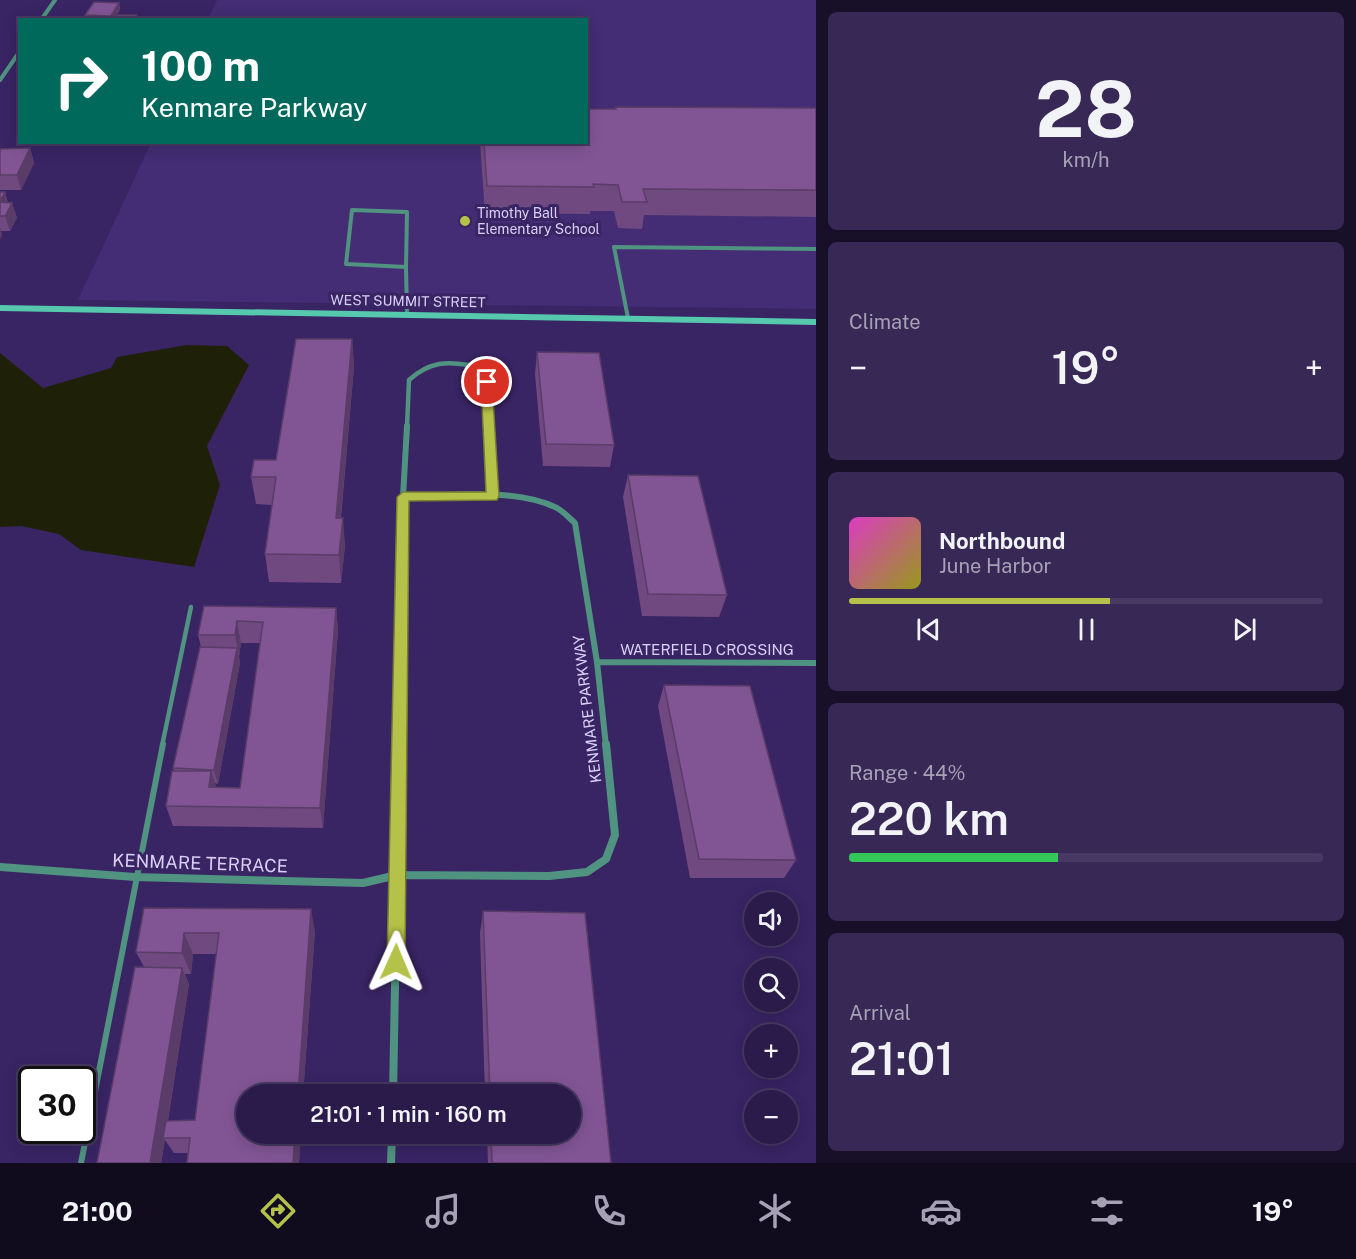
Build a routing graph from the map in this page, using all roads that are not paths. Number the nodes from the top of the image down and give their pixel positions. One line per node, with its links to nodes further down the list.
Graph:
1 (55, 0): 2 (street)
2 (42, 18)
3 (18, 54): 4 (street)
4 (0, 80)
5 (816, 249): 9 (lane)
6 (406, 267): 6 (lane); 8 (lane)
7 (0, 308): 8 (street, WEST SUMMIT STREET)
8 (407, 314): 9 (street, WEST SUMMIT STREET)
9 (628, 318): 10 (street, WEST SUMMIT STREET)
10 (816, 322)
11 (493, 496): 12 (street, KENMARE PARKWAY); 12 (street); 14 (street, KENMARE PARKWAY)
12 (403, 497): 17 (street)
13 (191, 607): 18 (lane)
14 (597, 662): 15 (street, WATERFIELD CROSSING); 17 (street, KENMARE PARKWAY)
15 (816, 663)
16 (0, 867): 18 (street, KENMARE TERRACE)
17 (399, 874): 18 (street, KENMARE TERRACE); 19 (street)
18 (135, 878): 21 (lane)
19 (393, 1084)
20 (392, 1144): 22 (street)
21 (81, 1163)
22 (391, 1163)

